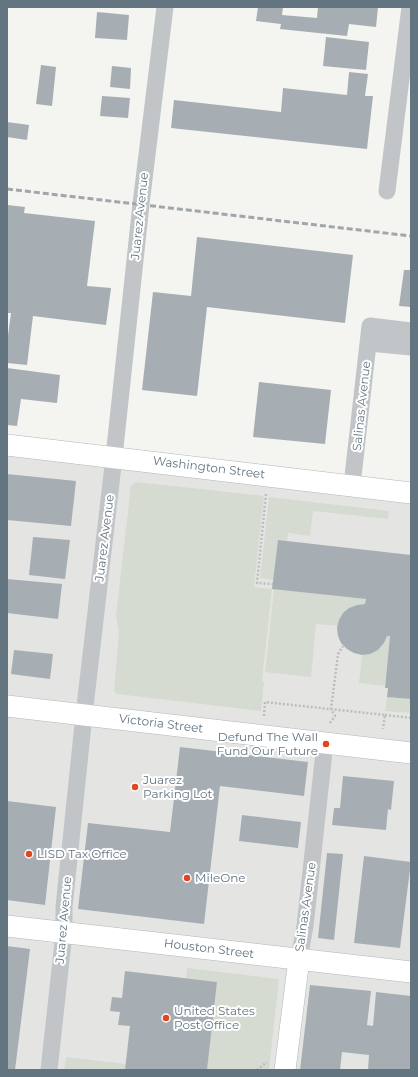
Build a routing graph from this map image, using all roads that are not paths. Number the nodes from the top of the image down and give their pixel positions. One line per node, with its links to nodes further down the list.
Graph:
1 (165, 7): 8 (street, Juarez Avenue)
2 (410, 7): 3 (street)
3 (387, 192)
4 (411, 331): 5 (street)
5 (370, 335): 6 (street); 9 (street, Salinas Avenue)
6 (411, 347)
7 (7, 446): 8 (main road, Washington Street)
8 (114, 457): 9 (main road, Washington Street); 12 (street, Juarez Avenue)
9 (352, 485): 10 (main road, Washington Street)
10 (411, 493)
11 (7, 706): 12 (main road, Victoria Street)
12 (84, 715): 13 (main road, Victoria Street); 16 (street, Juarez Avenue)
13 (325, 743): 14 (main road, Victoria Street); 17 (street, Salinas Avenue)
14 (411, 753)
15 (7, 926): 16 (main road, Houston Street)
16 (64, 933): 17 (main road, Houston Street); 20 (street, Juarez Avenue)
17 (299, 959): 18 (main road, Houston Street); 19 (main road, Salinas Avenue)
18 (411, 972)
19 (277, 1065)
20 (48, 1070)

